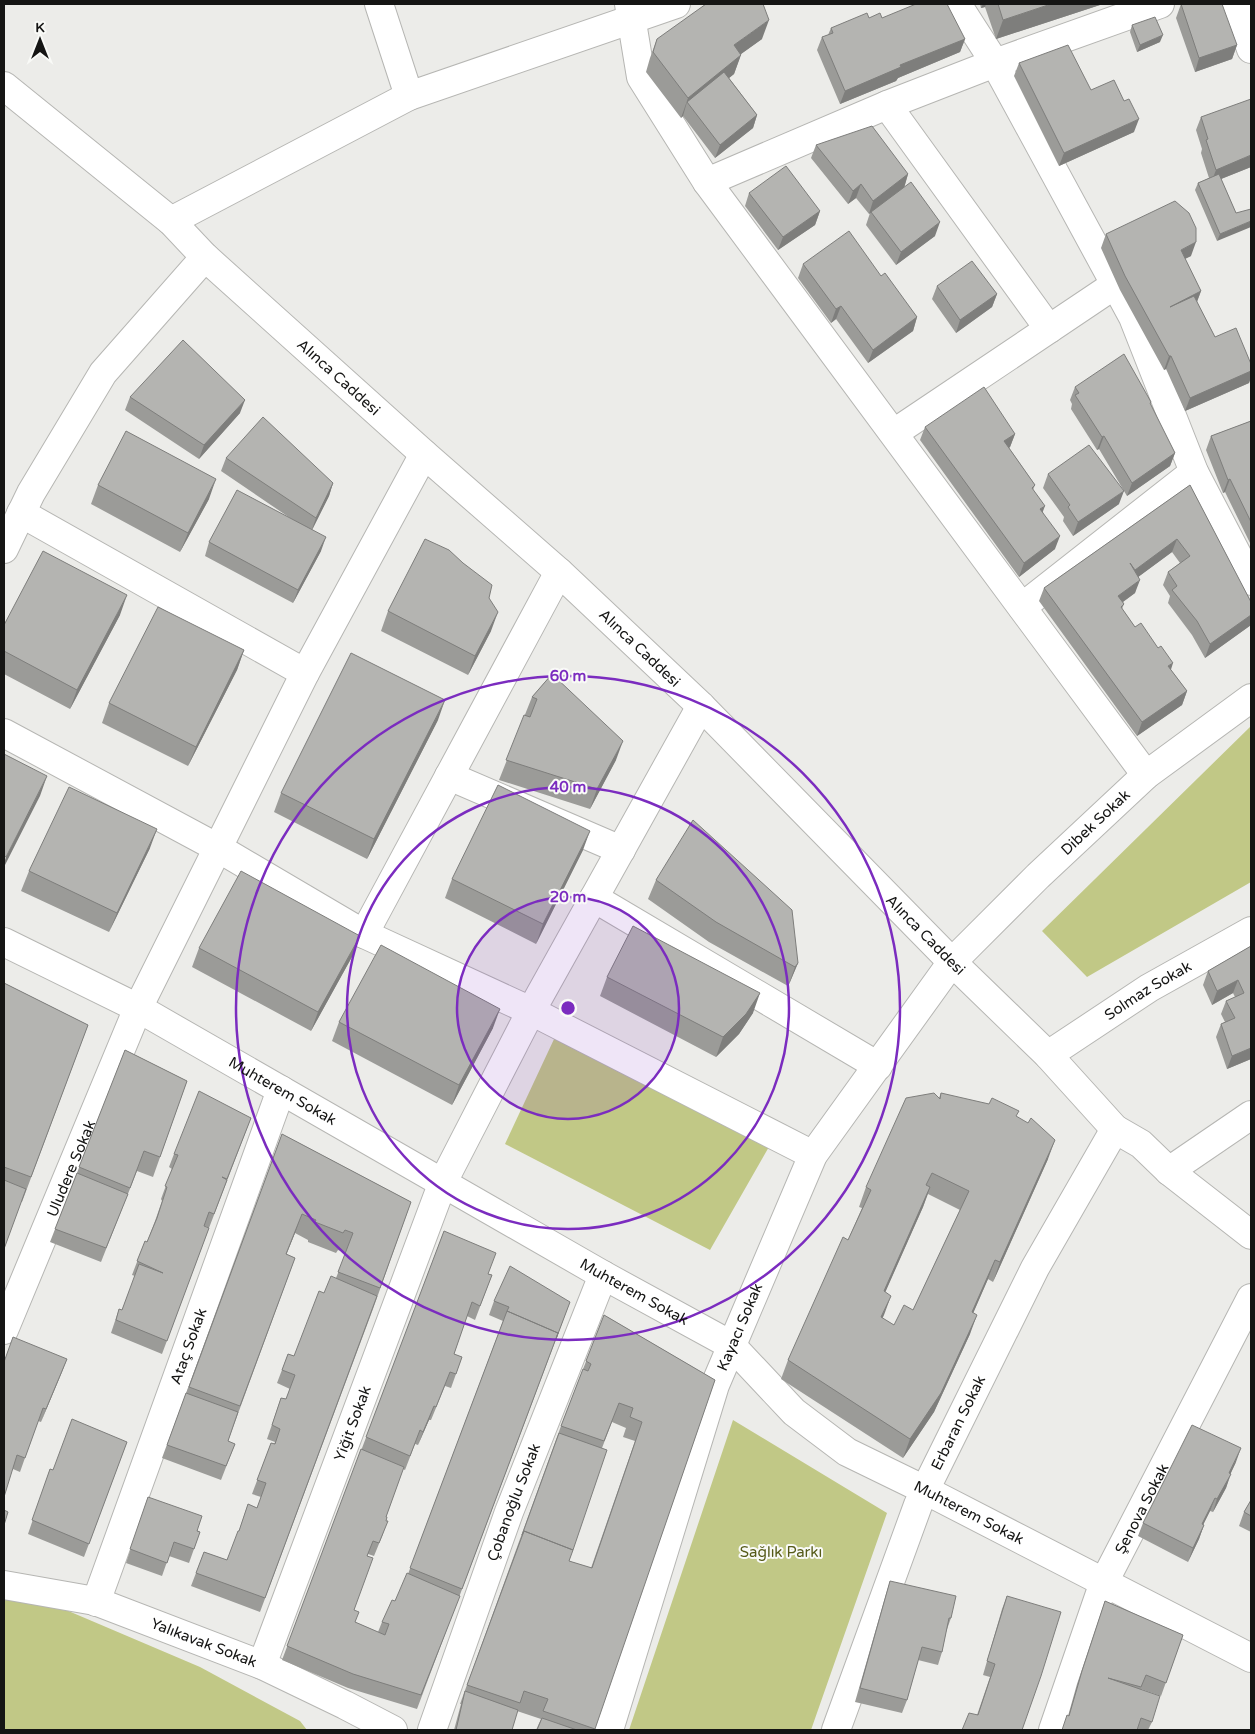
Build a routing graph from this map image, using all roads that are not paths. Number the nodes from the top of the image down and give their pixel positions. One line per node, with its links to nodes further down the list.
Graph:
1 (378, 4): 10 (street)
2 (676, 4): 6 (street)
3 (957, 4): 8 (street)
4 (1160, 4): 8 (street)
5 (1235, 4): 7 (street)
6 (630, 11): 10 (street); 12 (street)
7 (1251, 49)
8 (995, 62): 11 (street); 15 (street)
9 (4, 86): 13 (street, Alınca Caddesi)
10 (408, 96): 13 (street)
11 (888, 105): 12 (street); 16 (street)
12 (707, 182): 17 (street)
13 (172, 221): 14 (street, Alınca Caddesi)
14 (205, 257): 18 (street, Alınca Caddesi); 20 (street)
15 (1116, 284): 16 (street); 19 (street)
16 (1049, 329): 17 (street)
17 (894, 433): 24 (street)
18 (424, 454): 22 (street, Alınca Caddesi); 25 (street, Uludere Sokak)
19 (1194, 472): 23 (street); 24 (street)
20 (22, 513): 21 (street); 25 (street)
21 (4, 549)
22 (558, 572): 27 (street, Alınca Caddesi); 30 (street)
23 (1251, 581)
24 (1022, 607): 29 (street)
25 (305, 673): 31 (street, Uludere Sokak)
26 (1251, 698): 29 (street, Dibek Sokak)
27 (701, 706): 32 (street, Yiğit Sokak); 37 (street, Alınca Caddesi)
28 (4, 733): 31 (street)
29 (1146, 775): 37 (street, Dibek Sokak)
30 (449, 776): 32 (street); 35 (street)
31 (218, 848): 35 (street); 38 (street, Uludere Sokak)
32 (620, 850): 33 (street, Yiğit Sokak)
33 (594, 898): 39 (street, Yiğit Sokak); 41 (street)
34 (1251, 931): 40 (street, Solmaz Sokak)
35 (364, 934): 39 (street)
36 (4, 942): 38 (street, Muhterem Sokak)
37 (952, 962): 40 (street, Alınca Caddesi); 41 (street, Kayacı Sokak)
38 (138, 1008): 42 (street, Muhterem Sokak); 51 (street, Uludere Sokak)
39 (531, 1011): 45 (street); 47 (street, Yiğit Sokak)
40 (1048, 1055): 44 (street, Alınca Caddesi)
41 (878, 1066): 45 (street, Kayacı Sokak)
42 (281, 1090): 47 (street, Muhterem Sokak); 56 (street, Ataç Sokak)
43 (1251, 1115): 46 (street)
44 (1115, 1129): 46 (street, Alınca Caddesi); 53 (street, Erbaran Sokak)
45 (813, 1155): 52 (street, Kayacı Sokak)
46 (1170, 1171): 48 (street, Alınca Caddesi)
47 (443, 1182): 49 (street, Muhterem Sokak); 58 (street, Yiğit Sokak)
48 (1251, 1235)
49 (603, 1275): 52 (street, Muhterem Sokak); 60 (street, Çobanoğlu Sokak)
50 (1251, 1298): 54 (street, Şenova Sokak)
51 (4, 1330)
52 (731, 1345): 53 (street, Muhterem Sokak); 61 (street, Kayacı Sokak)
53 (925, 1490): 54 (street, Muhterem Sokak); 62 (street, Erbaran Sokak)
54 (1104, 1582): 57 (street, Muhterem Sokak); 63 (street, Şenova Sokak)
55 (4, 1585): 56 (street, Yalıkavak Sokak)
56 (96, 1602): 58 (street, Yalıkavak Sokak)
57 (1251, 1658)
58 (262, 1665): 59 (street, Yalıkavak Sokak)
59 (393, 1730)
60 (432, 1730)
61 (609, 1730)
62 (836, 1730)
63 (1053, 1730)

